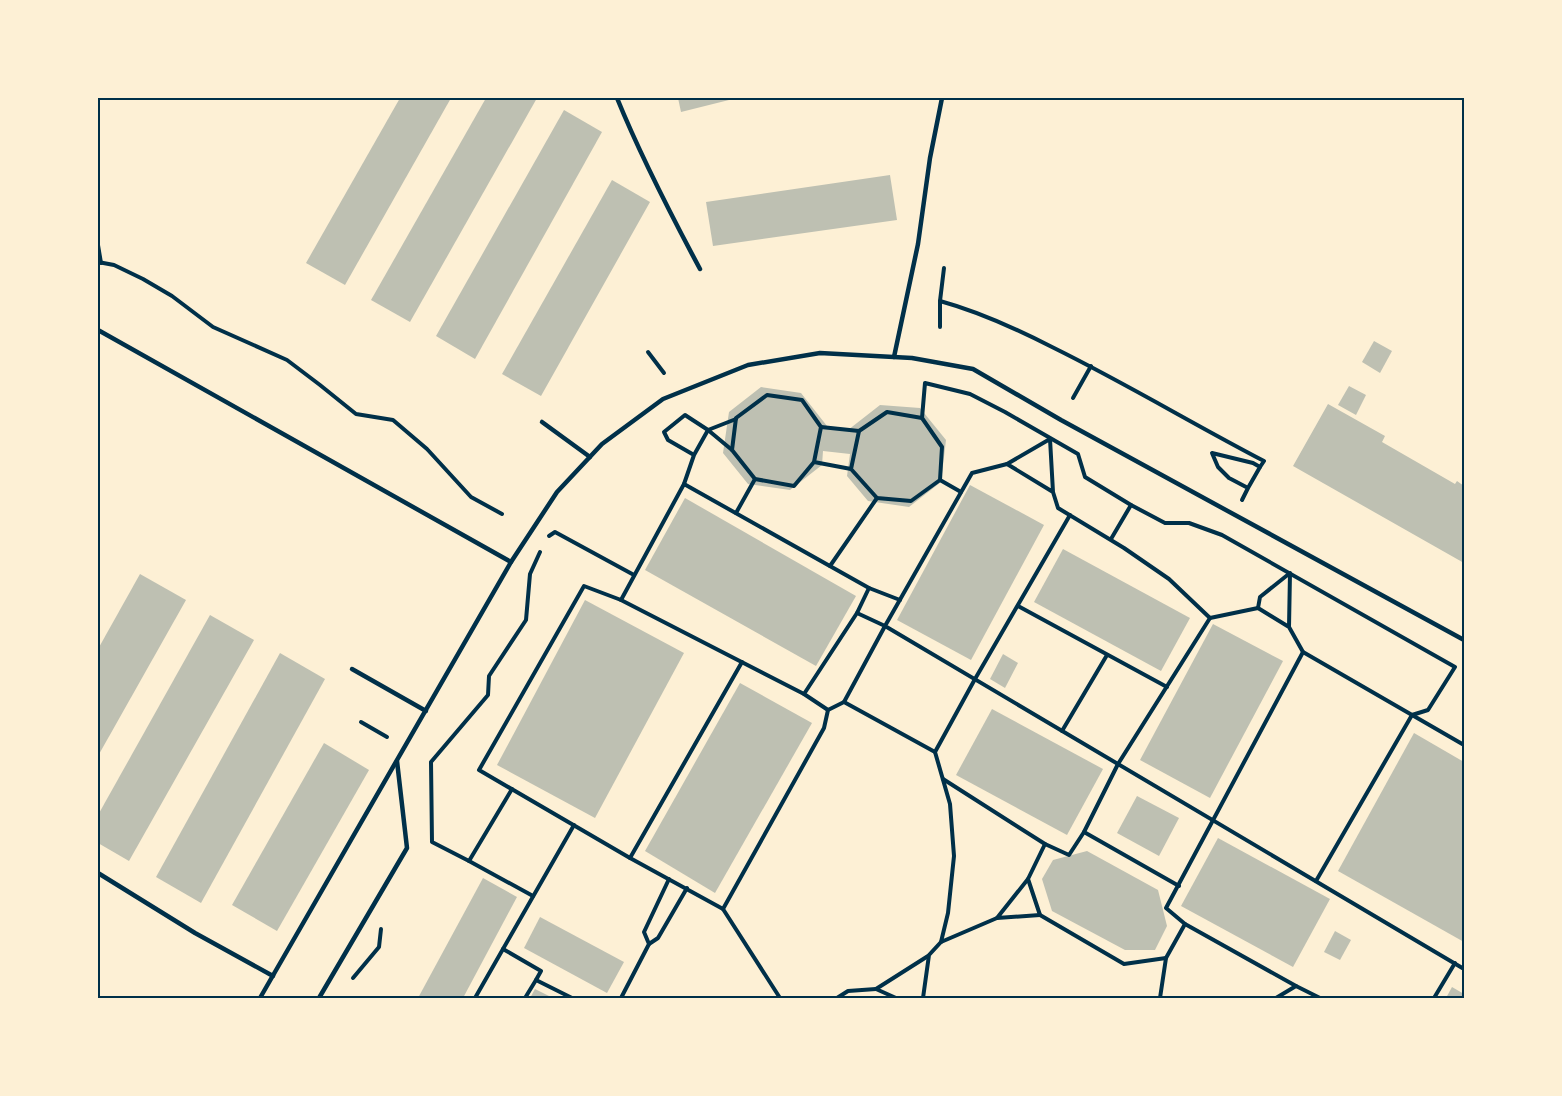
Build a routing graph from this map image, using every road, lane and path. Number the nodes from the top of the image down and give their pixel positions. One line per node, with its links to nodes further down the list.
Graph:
1 (617, 98): 6 (lane)
2 (942, 98): 11 (lane)
3 (98, 244): 4 (path)
4 (99, 262): 39 (path)
5 (944, 268): 7 (path)
6 (700, 269)
7 (940, 301): 8 (path); 12 (path)
8 (940, 327)
9 (98, 330): 44 (lane)
10 (648, 352): 13 (path)
11 (894, 357): 24 (lane); 57 (lane)
12 (1091, 366): 14 (path); 27 (path)
13 (664, 373)
14 (1073, 398)
15 (736, 418): 18 (path); 19 (path); 22 (path)
16 (922, 418): 20 (path); 21 (path); 30 (path)
17 (542, 422): 24 (lane)
18 (821, 427): 20 (path); 25 (path)
19 (708, 430): 22 (path); 23 (path); 23 (path)
20 (859, 431): 28 (path)
21 (1050, 439): 26 (path); 34 (path); 37 (path)
22 (732, 450): 29 (path)
23 (694, 455): 31 (path)
24 (590, 457): 44 (lane)
25 (814, 462): 28 (path); 29 (path)
26 (1007, 464): 33 (path); 34 (path)
27 (1260, 467): 32 (path); 32 (path)
28 (851, 469): 35 (path)
29 (755, 479): 38 (path)
30 (940, 480): 33 (path); 35 (path)
31 (684, 484): 38 (path); 47 (path)
32 (1248, 488): 36 (path)
33 (961, 492): 50 (path)
34 (1053, 492): 40 (path)
35 (877, 498): 45 (path)
36 (1242, 500)
37 (1131, 505): 42 (path); 46 (path)
38 (736, 513): 45 (path)
39 (502, 514)
40 (1070, 515): 42 (path); 51 (path)
41 (547, 537): 47 (path)
42 (1111, 539): 54 (path)
43 (543, 546): 83 (path)
44 (511, 562): 67 (lane)
45 (830, 566): 48 (path)
46 (1290, 573): 52 (path); 56 (path); 68 (path)
47 (634, 575): 49 (path)
48 (869, 588): 50 (path); 53 (path)
49 (621, 600): 60 (path); 77 (path)
50 (900, 600): 55 (path)
51 (1018, 606): 59 (path); 62 (path)
52 (1258, 608): 54 (path); 56 (path)
53 (857, 613): 55 (path); 64 (path)
54 (1210, 618): 63 (path)
55 (885, 626): 62 (path); 65 (path)
56 (1289, 627): 58 (path)
57 (1464, 640)
58 (1303, 652): 68 (path); 78 (path)
59 (1107, 655): 63 (path); 70 (path)
60 (742, 662): 64 (path); 82 (path)
61 (352, 669): 67 (lane)
62 (975, 679): 70 (path); 73 (path)
63 (1167, 687): 75 (path)
64 (804, 694): 66 (path)
65 (844, 702): 66 (path); 73 (path)
66 (828, 710): 91 (path)
67 (426, 711): 74 (lane)
68 (1412, 715): 72 (path); 87 (path)
69 (361, 723): 71 (path)
70 (1062, 730): 75 (path)
71 (387, 737)
72 (1464, 745)
73 (935, 752): 76 (path)
74 (397, 761): 102 (lane); 108 (lane)
75 (1118, 764): 78 (path); 80 (path)
76 (943, 779): 81 (path); 95 (path)
77 (512, 789): 79 (path); 83 (path)
78 (1213, 820): 87 (path); 88 (path)
79 (574, 825): 82 (path); 90 (path)
80 (1084, 832): 81 (path); 88 (path)
81 (1045, 844): 86 (path)
82 (630, 858): 85 (path)
83 (468, 861): 90 (path)
84 (98, 873): 102 (lane)
85 (669, 879): 89 (path); 96 (path)
86 (1028, 879): 92 (path); 93 (path)
87 (1316, 881): 100 (path)
88 (1179, 886): 94 (path)
89 (687, 888): 91 (path); 96 (path)
90 (533, 897): 97 (path)
91 (723, 909): 112 (path)
92 (1040, 915): 93 (path); 99 (path)
93 (997, 918): 95 (path)
94 (1185, 924): 99 (path); 104 (path)
95 (941, 942): 98 (path)
96 (649, 944): 111 (path)
97 (503, 949): 103 (path); 106 (path)
98 (929, 955): 105 (path); 115 (path)
99 (1166, 958): 116 (path)
100 (1455, 963): 101 (path); 119 (path)
101 (1464, 969)
102 (273, 976): 107 (lane)
103 (536, 980): 109 (path); 110 (path)
104 (1296, 986): 117 (path); 118 (path)
105 (876, 988): 113 (path); 114 (path)
106 (477, 998)
107 (260, 999)
108 (319, 999)
109 (525, 999)
110 (572, 999)
111 (621, 999)
112 (780, 999)
113 (837, 999)
114 (896, 999)
115 (923, 999)
116 (1160, 999)
117 (1276, 999)
118 (1320, 999)
119 (1434, 999)

